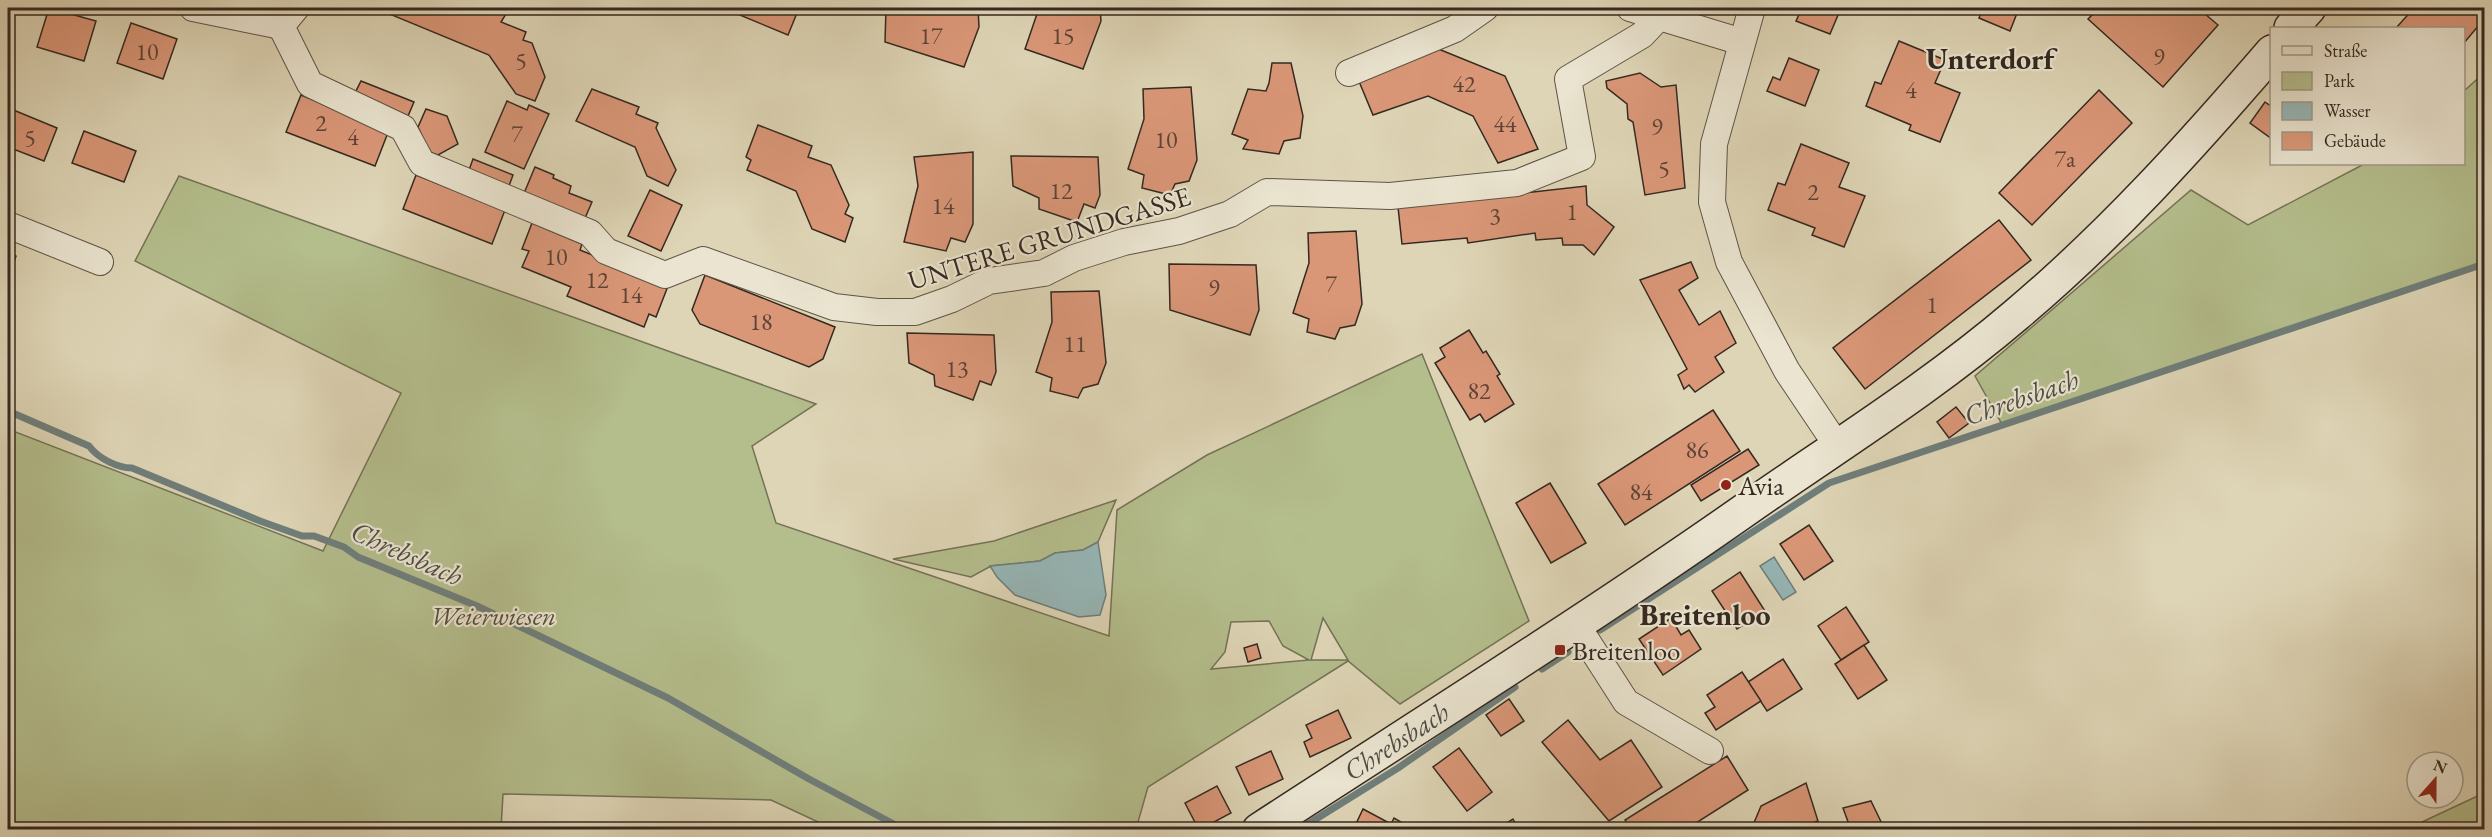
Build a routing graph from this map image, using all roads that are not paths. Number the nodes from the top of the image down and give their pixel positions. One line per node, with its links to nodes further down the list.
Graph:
1 (193, 8): 6 (street)
2 (1485, 8): 11 (street)
3 (1630, 8): 7 (street)
4 (1752, 8): 9 (street)
5 (2309, 8): 8 (main road)
6 (289, 17): 7 (street, UNTERE GRUNDGASSE)
7 (1659, 17): 9 (street)
8 (2292, 27)
9 (1742, 42): 14 (street)
10 (2270, 53): 14 (main road)
11 (1349, 73)
12 (8, 225): 13 (street)
13 (100, 262)
14 (1838, 447): 15 (main road)
15 (1576, 624): 16 (street); 17 (main road)
16 (1710, 751)
17 (1259, 830)

